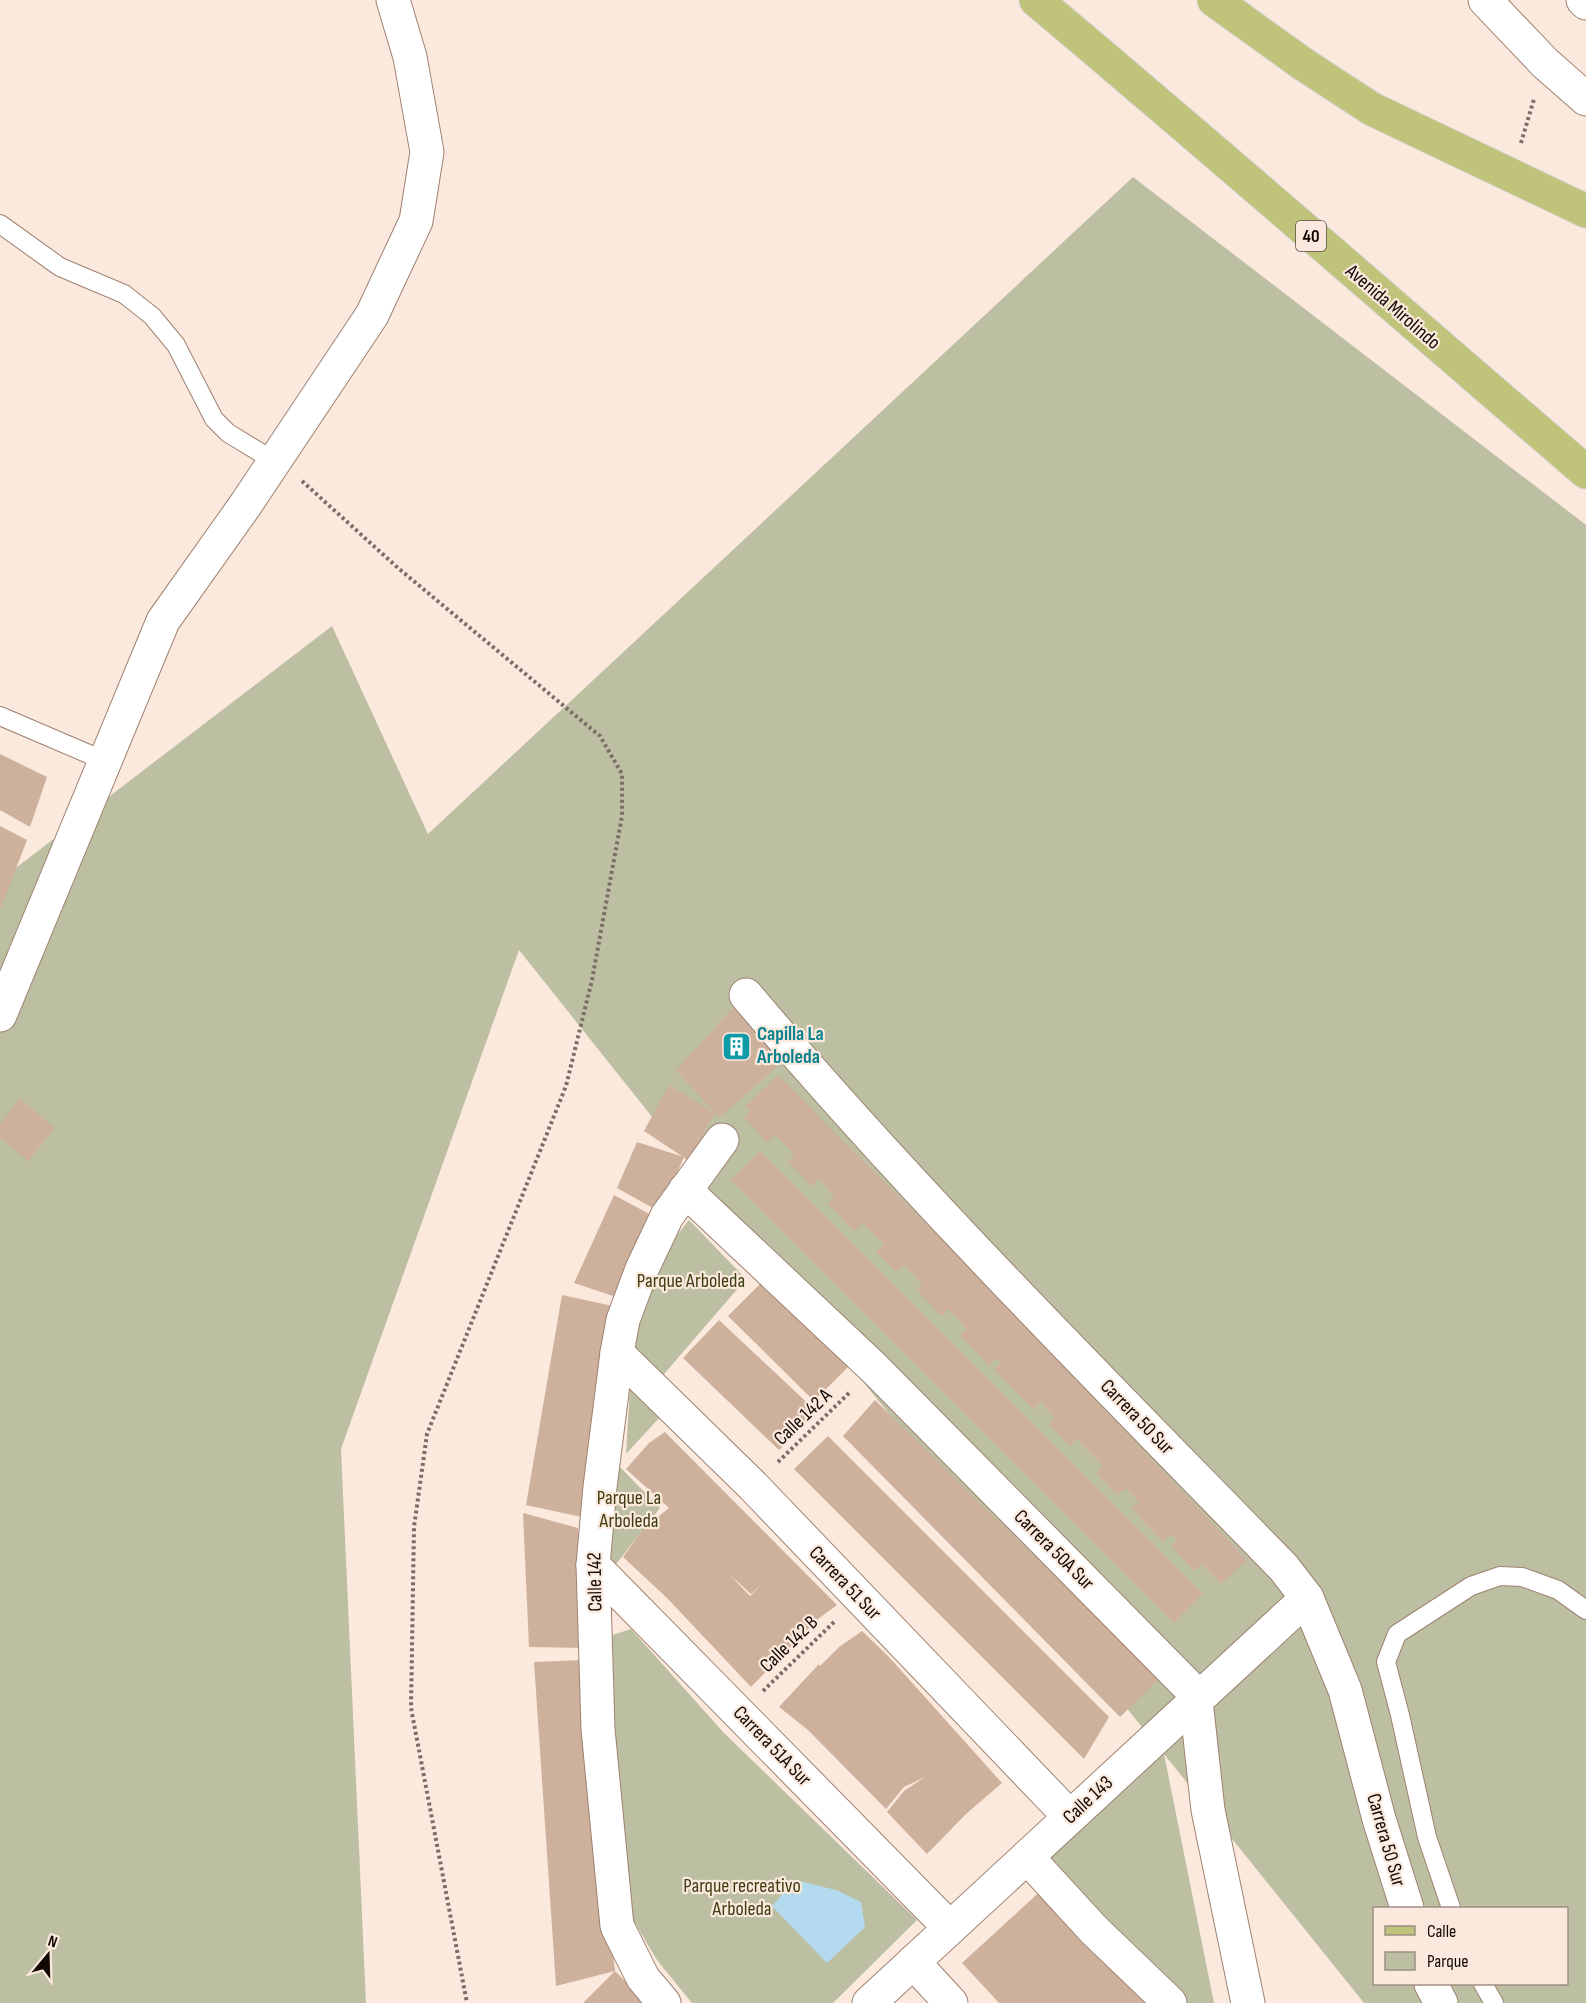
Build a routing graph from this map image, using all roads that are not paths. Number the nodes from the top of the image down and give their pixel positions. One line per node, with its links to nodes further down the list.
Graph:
1 (393, 0): 8 (street)
2 (1036, 0): 9 (main road, Avenida Mirolindo / 40)
3 (1214, 0): 6 (main road)
4 (1485, 0): 5 (street)
5 (1586, 99)
6 (1586, 211)
7 (0, 224): 8 (lane)
8 (274, 461): 11 (street)
9 (1586, 472)
10 (0, 717): 11 (lane)
11 (105, 761): 13 (street)
12 (746, 995): 18 (street, Carrera 50 Sur)
13 (0, 1015)
14 (722, 1140): 15 (street, Calle 142)
15 (685, 1190): 16 (street, Calle 142); 20 (street, Carrera 50A Sur)
16 (617, 1353): 17 (street, Calle 142); 21 (street, Carrera 51 Sur)
17 (593, 1565): 25 (street, Carrera 51A Sur); 29 (street, Calle 142)
18 (1307, 1598): 20 (street, Calle 143); 23 (street, Carrera 50 Sur)
19 (1586, 1610): 24 (lane)
20 (1196, 1701): 21 (street, Calle 143); 33 (street, Carrera 50A Sur)
21 (1070, 1817): 22 (street, Calle 143)
22 (1027, 1857): 25 (street, Calle 143); 32 (street)
23 (1407, 1907)
24 (1451, 1907)
25 (950, 1928): 26 (street, Calle 143)
26 (913, 1962): 30 (street, Calle 143); 31 (street)
27 (1432, 1985): 34 (street)
28 (1484, 1985): 35 (lane)
29 (664, 2003)
30 (869, 2003)
31 (951, 2003)
32 (1170, 2003)
33 (1248, 2003)
34 (1441, 2003)
35 (1494, 2003)

